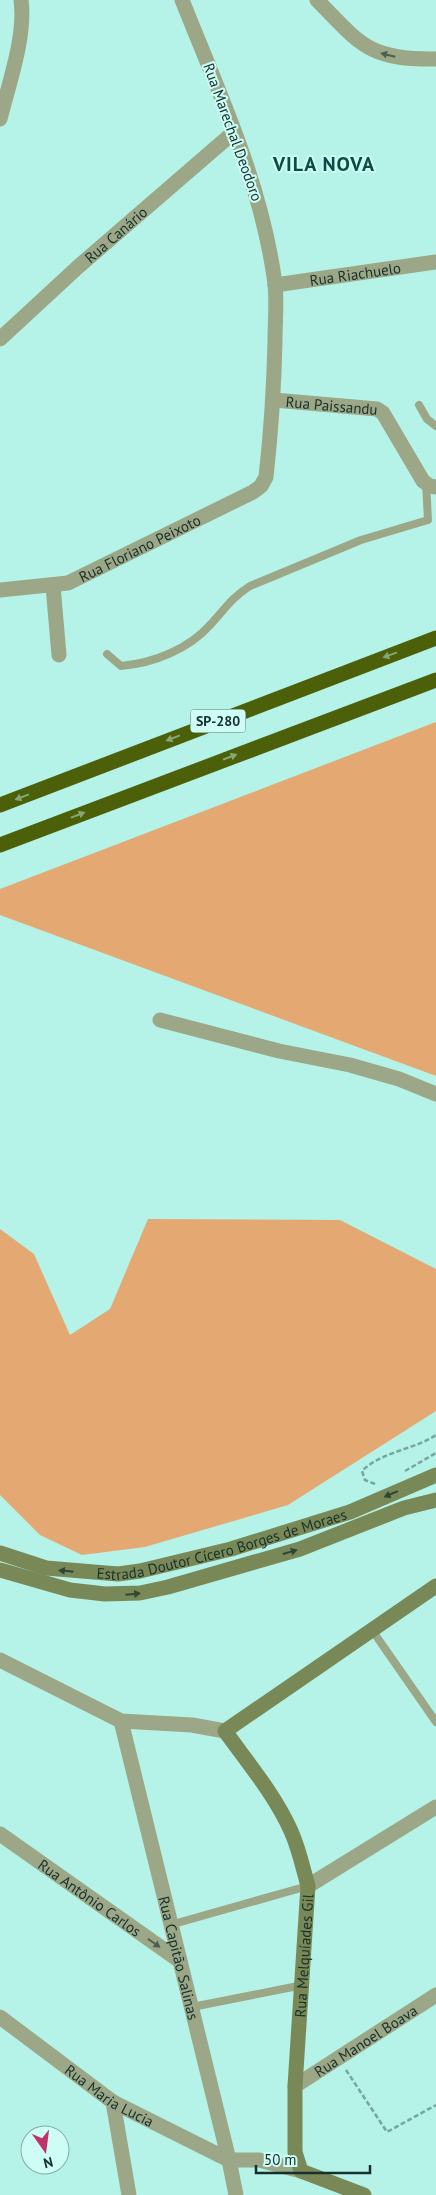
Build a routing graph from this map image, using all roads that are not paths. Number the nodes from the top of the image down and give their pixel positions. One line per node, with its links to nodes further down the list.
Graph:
1 (21, 0): 5 (street)
2 (182, 0): 6 (street, Rua Marechal Deodoro)
3 (317, 0): 4 (street, one-way to 3)
4 (436, 59)
5 (0, 119)
6 (234, 132): 8 (street, Rua Marechal Deodoro); 9 (street, Rua Canário)
7 (436, 262): 8 (street, Rua Riachuelo)
8 (275, 286): 10 (street, Rua Marechal Deodoro)
9 (0, 339)
10 (274, 400): 13 (street, Rua Marechal Deodoro); 14 (street, Rua Paissandu)
11 (419, 405): 12 (lane)
12 (436, 426)
13 (266, 477): 15 (street, Rua Floriano Peixoto)
14 (431, 485): 18 (lane)
15 (53, 586): 16 (street, Rua Floriano Peixoto); 19 (street)
16 (0, 590)
17 (436, 638): 21 (highway, SP-280, one-way to 21)
18 (107, 654)
19 (59, 655)
20 (436, 680): 22 (highway, SP-280, one-way to 20)
21 (0, 805)
22 (0, 845)
23 (160, 1020): 24 (street)
24 (436, 1094)
25 (436, 1475): 27 (street, Estrada Doutor Cícero Borges de Moraes, one-way to 27)
26 (436, 1500): 28 (street, Estrada Doutor Cícero Borges de Moraes, one-way to 26)
27 (0, 1553)
28 (0, 1570)
29 (436, 1586): 30 (street)
30 (372, 1630): 33 (lane); 34 (street)
31 (0, 1660): 32 (street)
32 (121, 1721): 34 (street); 38 (street, Rua Capitão Salinas)
33 (436, 1722)
34 (226, 1730): 37 (street, Rua Melquíades Gil)
35 (436, 1807): 37 (street)
36 (0, 1834): 39 (street, Rua Antônio Carlos, one-way to 39)
37 (308, 1886): 38 (lane); 40 (street, Rua Melquíades Gil)
38 (170, 1925): 39 (street, Rua Capitão Salinas)
39 (180, 1961): 42 (street, Rua Capitão Salinas)
40 (303, 1985): 42 (lane); 44 (street, Rua Melquíades Gil)
41 (436, 1995): 44 (street, Rua Manoel Boava)
42 (192, 2007): 46 (street, Rua Capitão Salinas)
43 (0, 2017): 45 (street, Rua Maria Lucia)
44 (295, 2086): 47 (street, Rua Melquíades Gil)
45 (113, 2102): 46 (street, Rua Maria Lucia); 48 (street)
46 (229, 2160): 47 (street); 49 (street, Rua Capitão Salinas)
47 (301, 2172): 50 (street)
48 (129, 2195)
49 (236, 2195)
50 (364, 2195)

